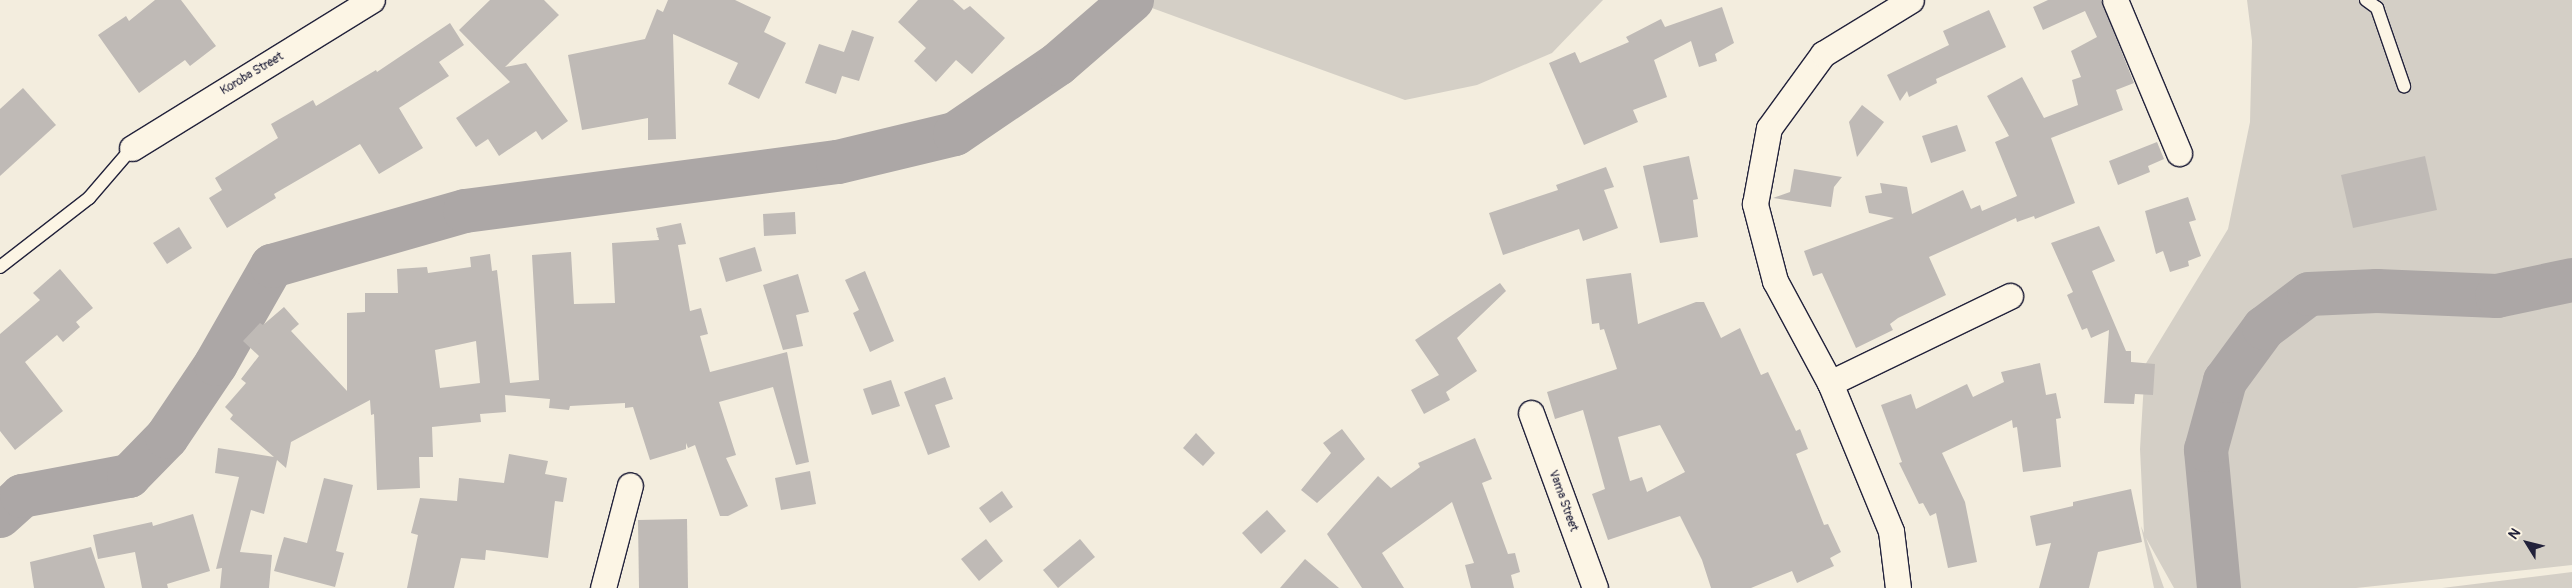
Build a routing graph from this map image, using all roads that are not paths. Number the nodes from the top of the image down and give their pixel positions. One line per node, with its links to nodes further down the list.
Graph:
1 (372, 0): 6 (street, Koroba Street)
2 (1911, 0): 10 (street)
3 (2115, 0): 7 (street)
4 (2366, 0): 5 (lane)
5 (2404, 86)
6 (132, 148): 8 (lane)
7 (2179, 153)
8 (0, 267)
9 (2010, 296): 10 (street)
10 (1830, 383): 15 (street)
11 (1531, 413): 14 (street, Vama Street)
12 (630, 484): 13 (street)
13 (603, 588)
14 (1594, 588)
15 (1898, 588)

